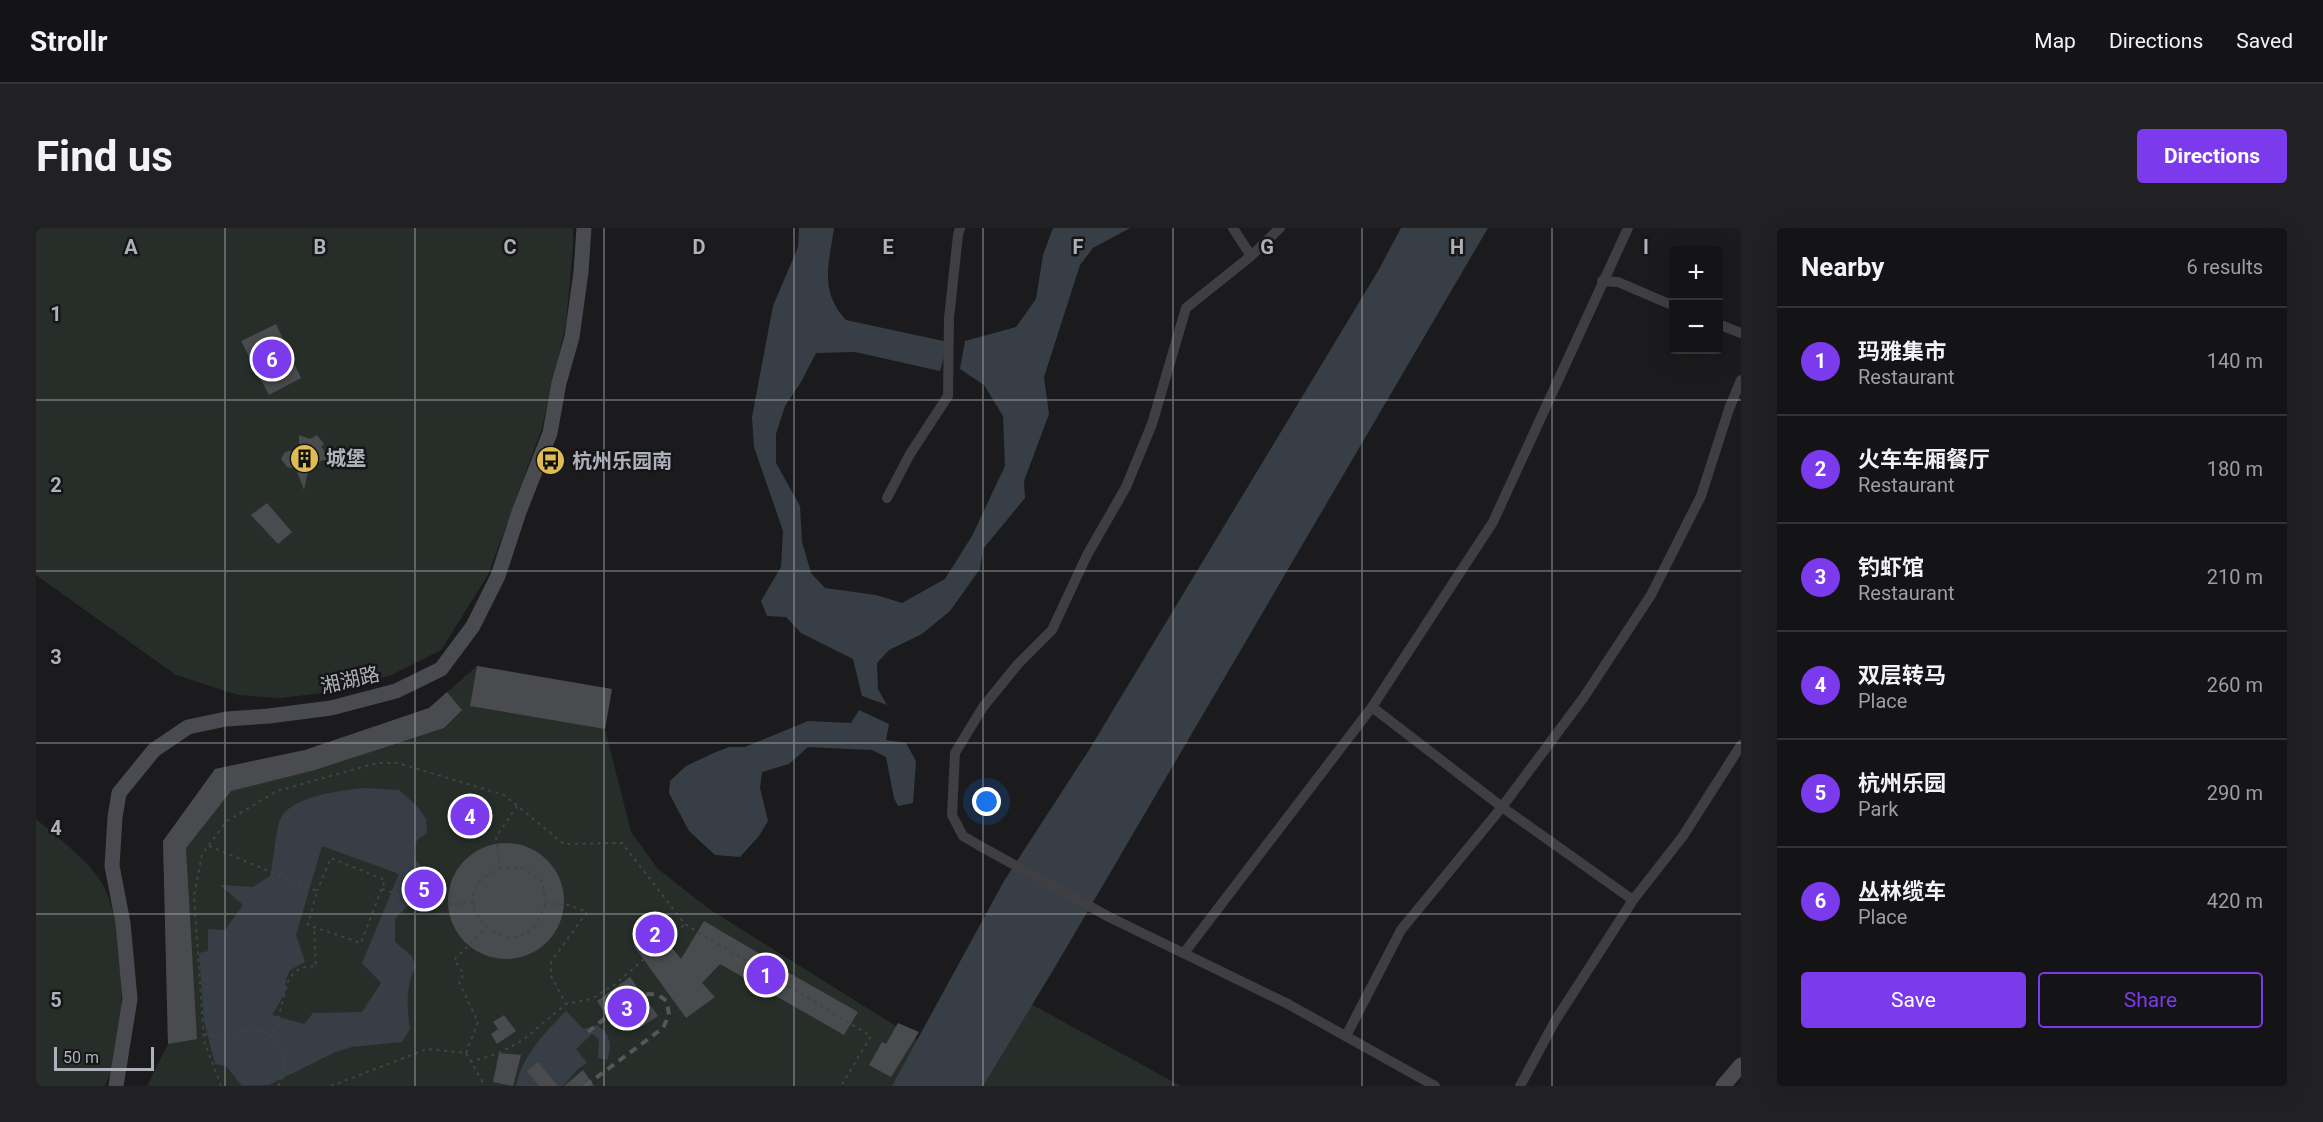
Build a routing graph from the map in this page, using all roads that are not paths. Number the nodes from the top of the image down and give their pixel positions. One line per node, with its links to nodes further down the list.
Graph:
1 (584, 228): 20 (main road, 湘湖路)
2 (960, 228): 12 (street)
3 (1233, 228): 6 (street)
4 (1280, 228): 6 (street)
5 (1628, 228): 7 (street)
6 (1251, 256): 17 (street)
7 (1602, 281): 8 (street); 13 (street)
8 (1669, 304)
9 (1723, 326): 10 (street)
10 (1741, 333)
11 (1741, 380): 15 (street)
12 (887, 498)
13 (1372, 707): 15 (street); 17 (street)
14 (1741, 745): 16 (street)
15 (1502, 807): 16 (street); 18 (street)
16 (1633, 900): 22 (street)
17 (1184, 953): 18 (street)
18 (1346, 1036): 21 (street)
19 (1741, 1065): 23 (main road)
20 (116, 1086)
21 (1435, 1086)
22 (1520, 1086)
23 (1723, 1086)

